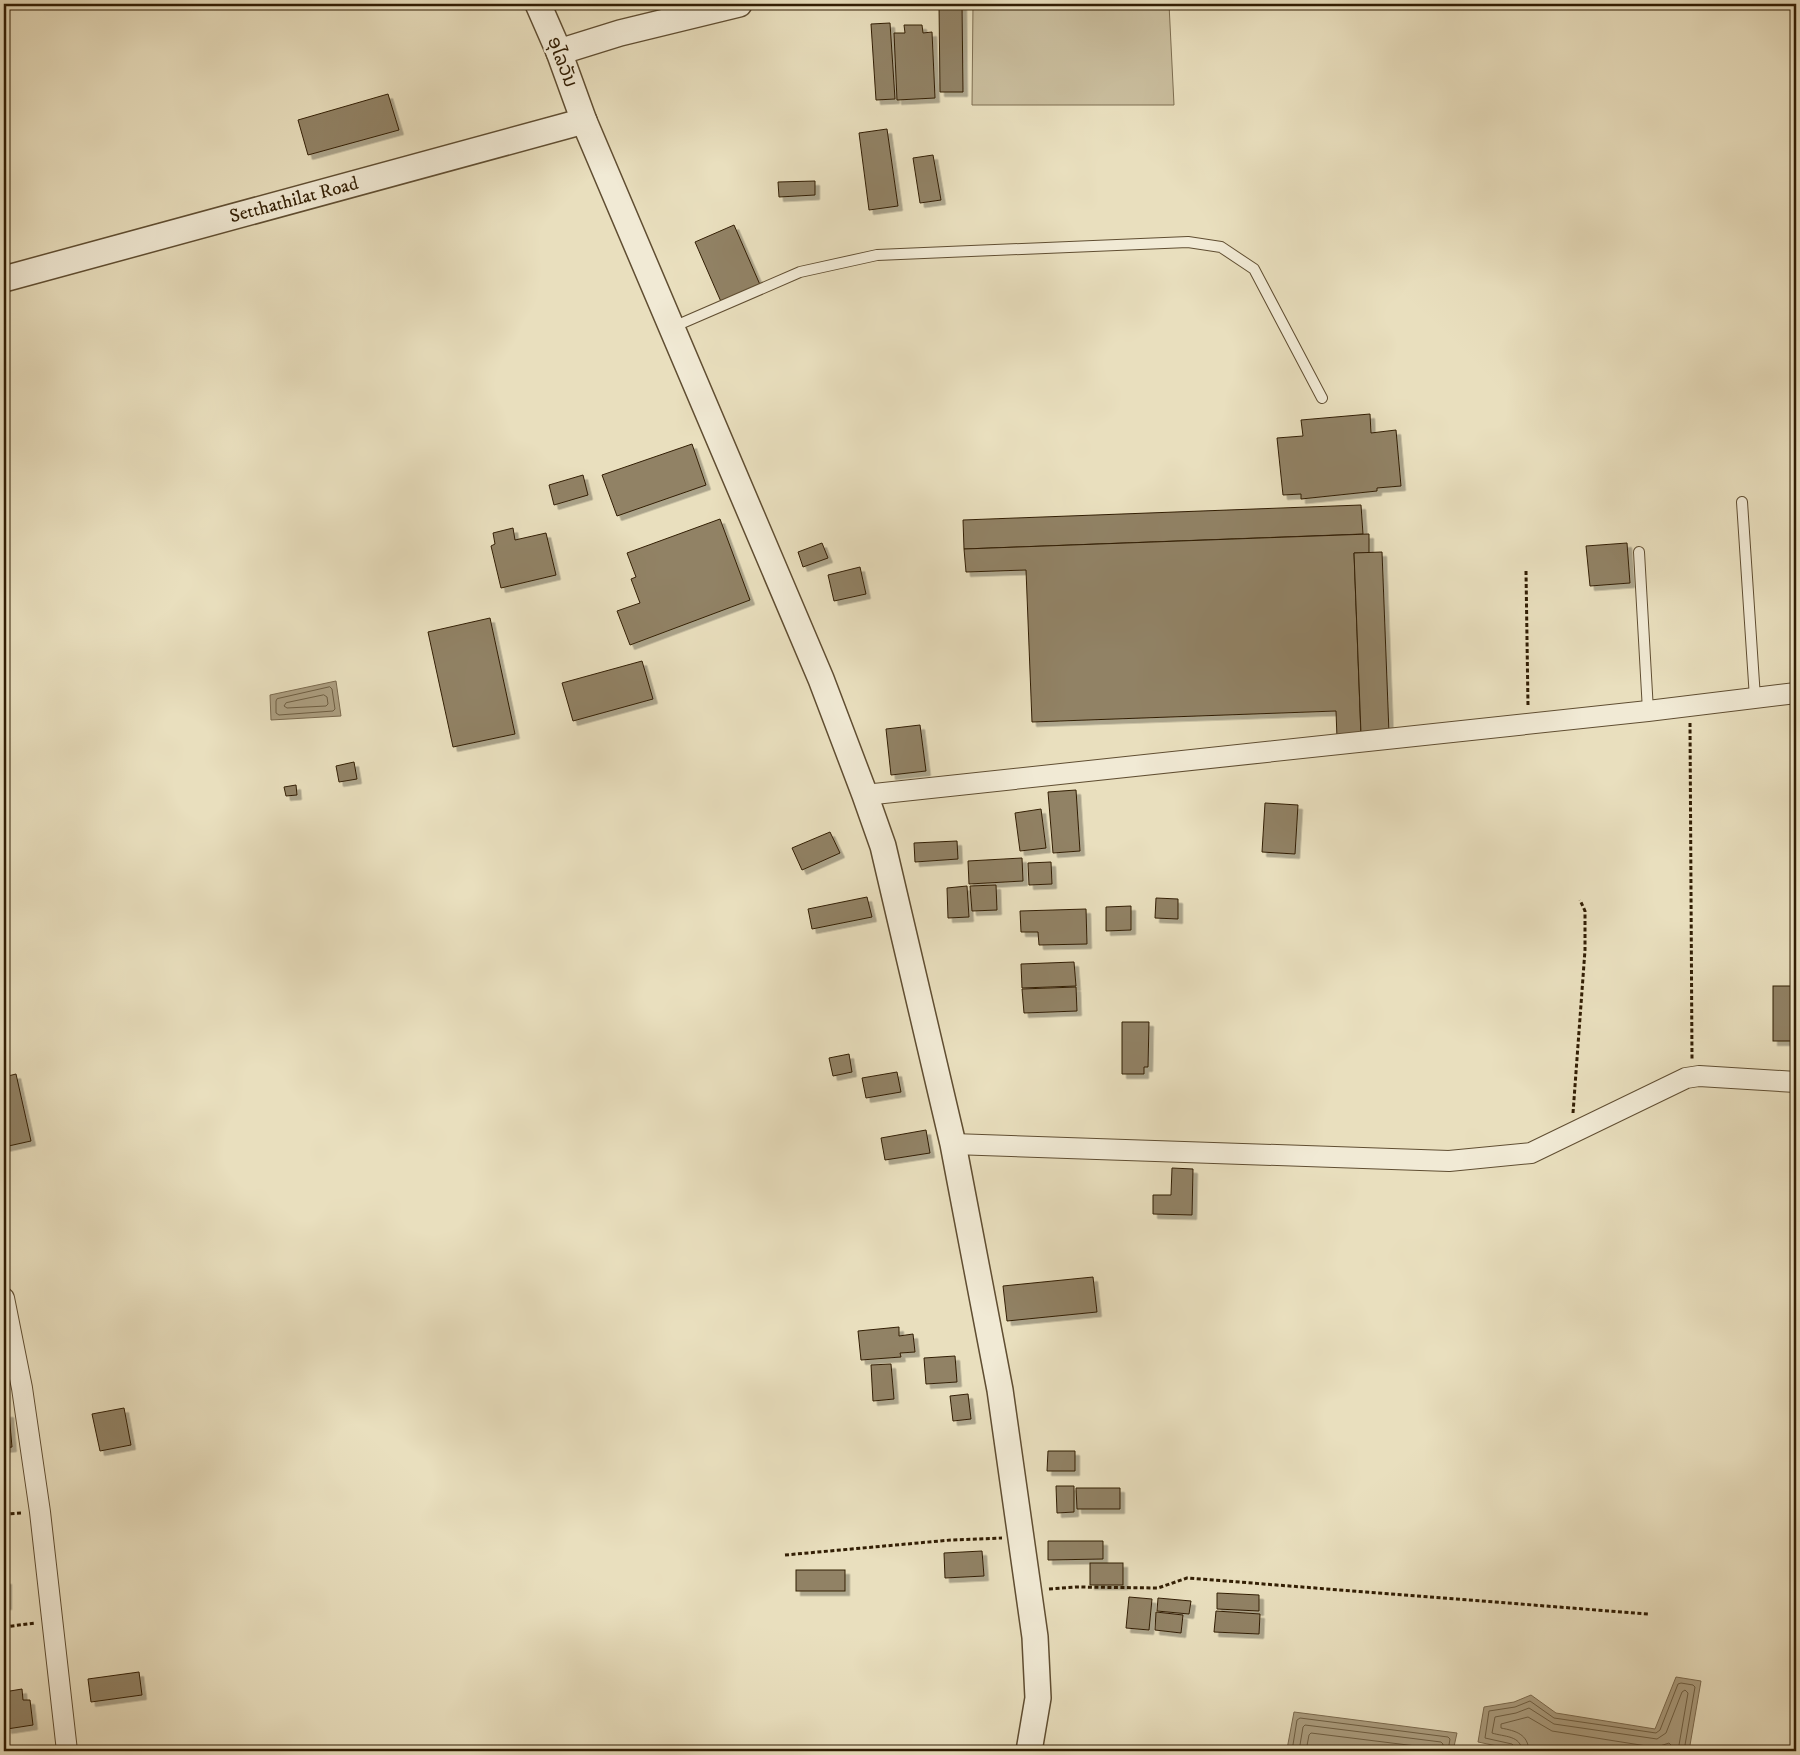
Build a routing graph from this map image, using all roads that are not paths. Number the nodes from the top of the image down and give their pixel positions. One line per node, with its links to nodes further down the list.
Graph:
1 (538, 4): 3 (street, ອຸໄລວັນ)
2 (739, 4): 3 (street)
3 (559, 52): 4 (street, ອຸໄລວັນ)
4 (584, 120): 5 (street, Setthathilat Road); 6 (street, ອຸໄລວັນ)
5 (4, 280)
6 (673, 327): 7 (lane); 13 (street, ອຸໄລວັນ)
7 (1322, 398)
8 (1742, 502): 11 (lane)
9 (1640, 552): 12 (lane)
10 (1796, 693): 11 (street)
11 (1755, 698): 12 (street)
12 (1648, 711): 13 (street)
13 (865, 795): 15 (street, ອຸໄລວັນ)
14 (1796, 1082): 15 (street)
15 (952, 1144): 18 (street, ອຸໄລວັນ)
16 (4, 1298): 17 (street)
17 (67, 1751)
18 (1029, 1751)

